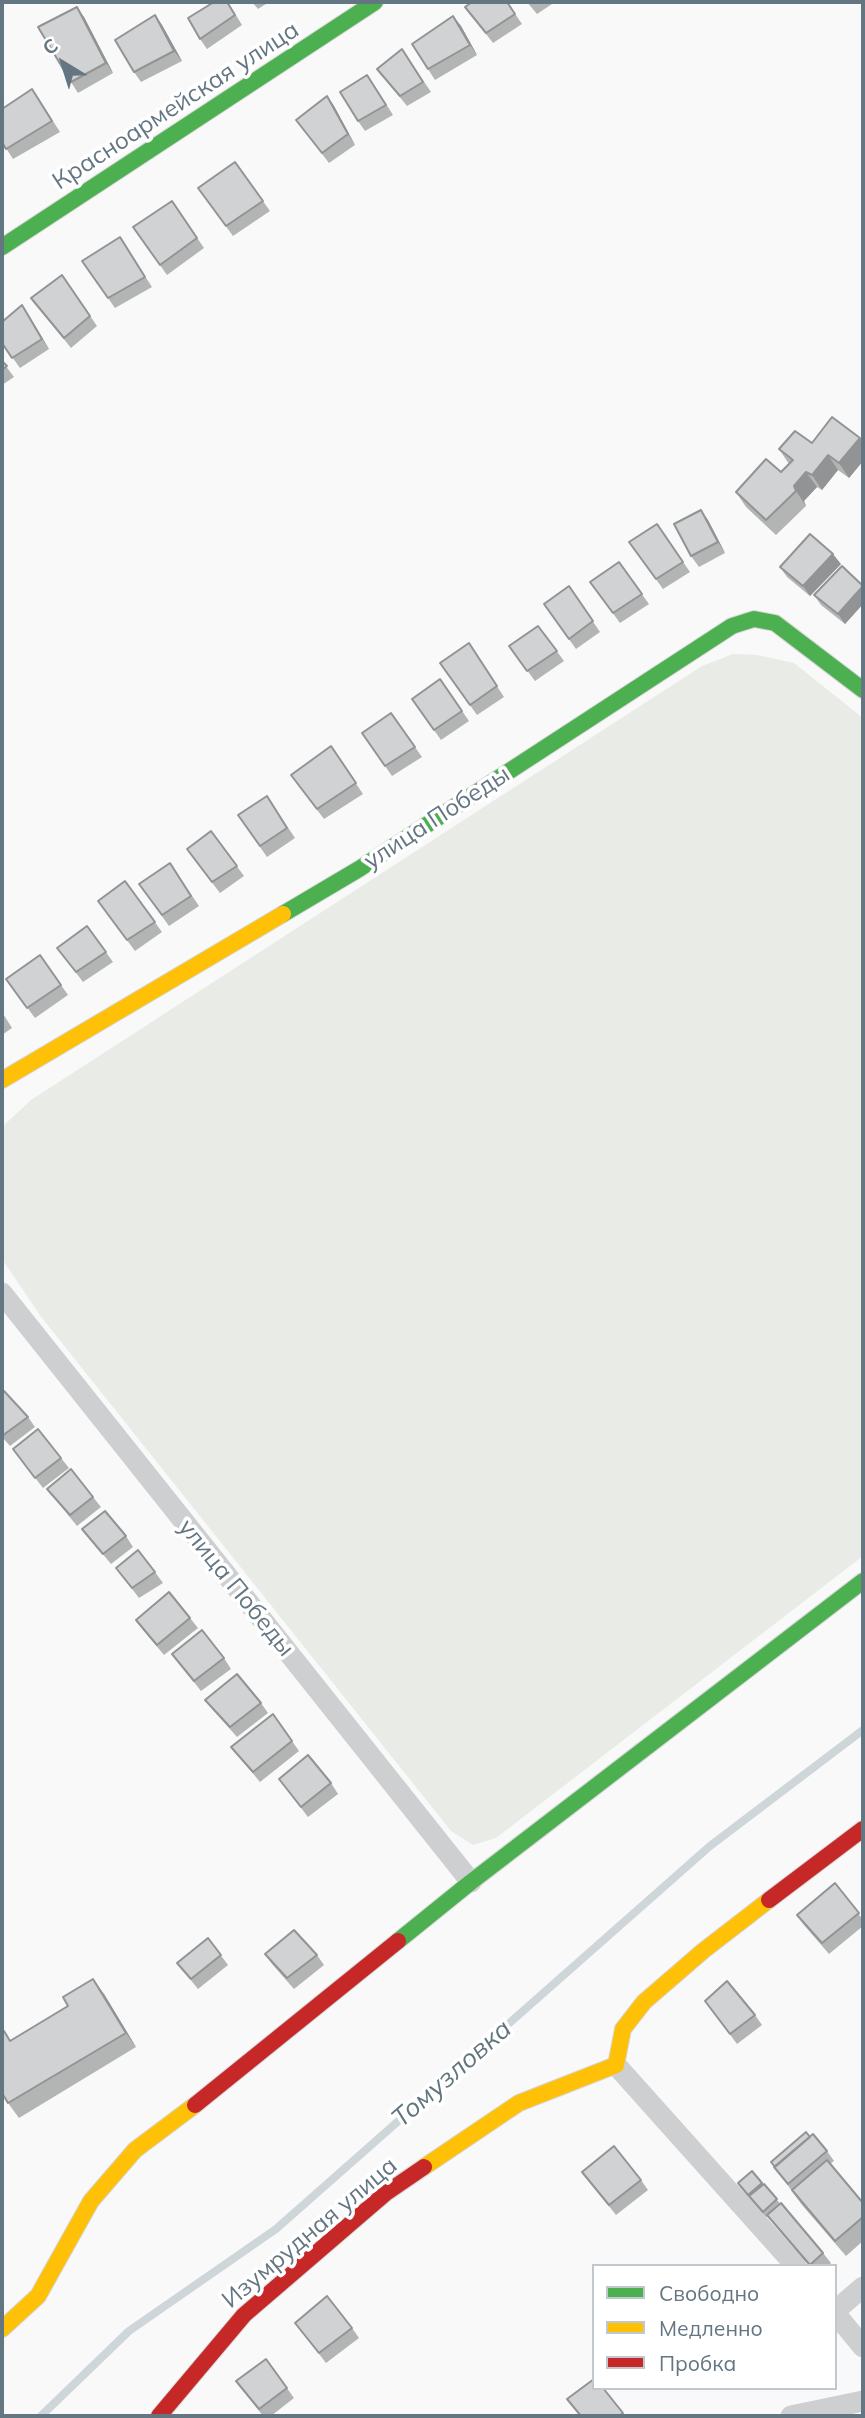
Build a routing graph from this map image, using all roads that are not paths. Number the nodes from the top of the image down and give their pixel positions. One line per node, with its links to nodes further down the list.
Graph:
1 (375, 2): 2 (street, Красноармейская улица)
2 (2, 247)
3 (863, 690): 4 (street, улица Победы)
4 (2, 1080)
5 (2, 1293): 8 (street, улица Победы)
6 (863, 1581): 8 (street)
7 (863, 1829): 9 (street)
8 (471, 1882): 14 (street)
9 (616, 2064): 10 (street); 17 (street, Изумрудная улица)
10 (794, 2264)
11 (863, 2287): 12 (street)
12 (837, 2310)
13 (837, 2314): 15 (street)
14 (2, 2329)
15 (863, 2347)
16 (863, 2401): 18 (street)
17 (159, 2416)
18 (791, 2416)

